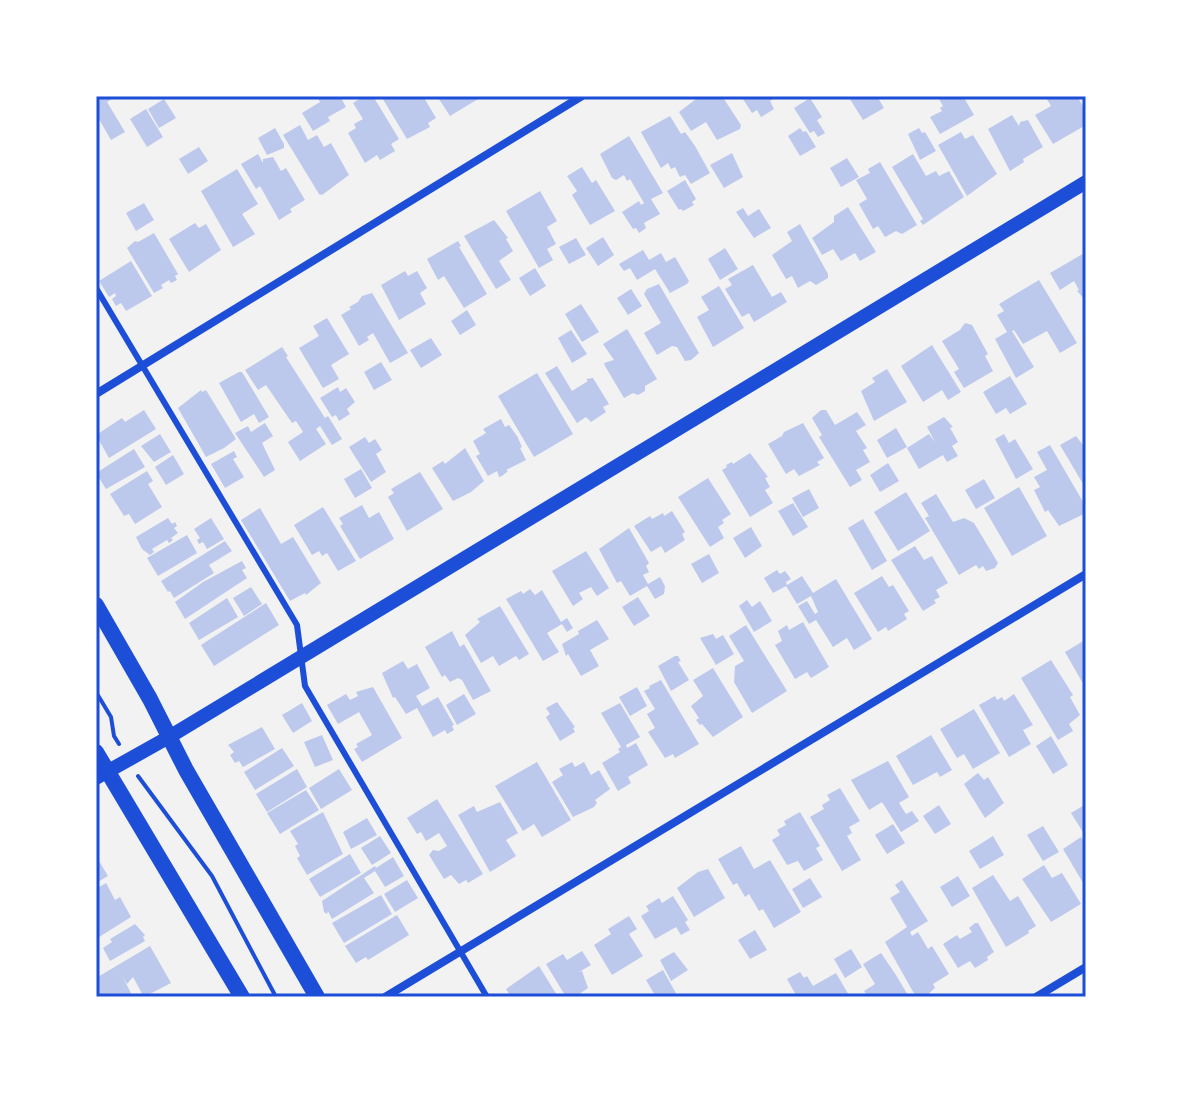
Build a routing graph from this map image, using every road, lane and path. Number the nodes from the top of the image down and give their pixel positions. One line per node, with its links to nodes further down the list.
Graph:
1 (582, 96): 4 (street)
2 (1086, 182): 8 (street)
3 (96, 288): 4 (lane)
4 (143, 365): 5 (street); 8 (lane)
5 (96, 394)
6 (1086, 574): 15 (street)
7 (96, 605): 11 (main road)
8 (301, 656): 11 (street); 15 (lane)
9 (96, 692): 10 (path)
10 (114, 736)
11 (169, 737): 13 (street); 19 (main road)
12 (96, 752): 13 (main road)
13 (102, 775): 17 (main road)
14 (139, 779): 18 (path)
15 (460, 951): 20 (street); 21 (lane)
16 (1086, 967): 22 (street)
17 (242, 997)
18 (276, 997)
19 (317, 997)
20 (385, 997)
21 (487, 997)
22 (1036, 997)

